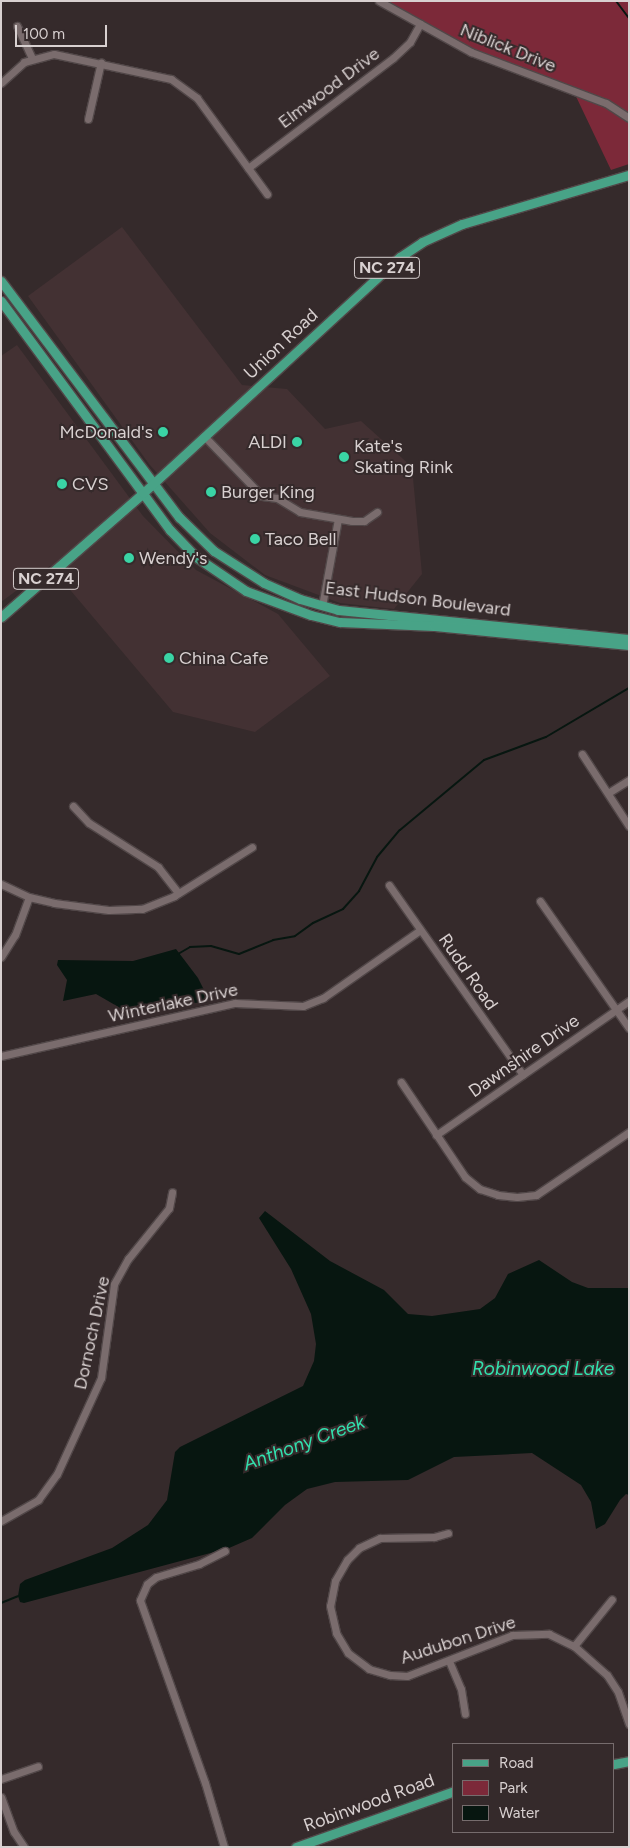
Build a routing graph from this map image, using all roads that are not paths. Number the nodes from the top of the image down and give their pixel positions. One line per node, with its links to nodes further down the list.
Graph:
1 (378, 1): 2 (street, Niblick Drive)
2 (420, 24): 7 (street, Niblick Drive); 9 (street, Elmwood Drive)
3 (17, 26): 4 (street)
4 (32, 58): 5 (street); 6 (street)
5 (101, 62): 8 (street); 9 (street)
6 (1, 84)
7 (629, 118)
8 (88, 119)
9 (248, 168): 11 (street)
10 (629, 175): 14 (main road, Union Road / NC 274)
11 (267, 194)
12 (1, 281): 15 (main road, East Hudson Boulevard)
13 (1, 301): 16 (main road, East Hudson Boulevard)
14 (204, 436): 15 (main road, Union Road / NC 274); 18 (street)
15 (152, 483): 16 (main road, Union Road / NC 274); 19 (main road, East Hudson Boulevard)
16 (143, 493): 20 (main road, Union Road / NC 274); 21 (main road, East Hudson Boulevard)
17 (377, 512): 18 (street)
18 (338, 518): 19 (street)
19 (322, 606): 21 (main road, East Hudson Boulevard)
20 (1, 617)
21 (585, 637): 22 (main road, East Hudson Boulevard); 23 (main road, East Hudson Boulevard)
22 (629, 639)
23 (629, 645)
24 (582, 754): 26 (street)
25 (629, 780): 26 (street)
26 (608, 793): 28 (street)
27 (74, 806): 32 (street)
28 (629, 826)
29 (252, 847): 32 (street)
30 (1, 884): 33 (street)
31 (389, 885): 35 (street, Rudd Road)
32 (178, 893): 33 (street)
33 (29, 897): 36 (street)
34 (540, 902): 38 (street)
35 (420, 930): 40 (street, Winterlake Drive); 41 (street, Rudd Road)
36 (1, 957)
37 (629, 1001): 38 (street, Dawnshire Drive)
38 (616, 1010): 39 (street); 41 (street, Dawnshire Drive)
39 (629, 1028)
40 (1, 1056)
41 (523, 1075): 44 (street, Dawnshire Drive)
42 (401, 1082): 44 (street)
43 (629, 1132): 44 (street)
44 (436, 1135)
45 (172, 1192): 46 (street, Dornoch Drive)
46 (1, 1521)
47 (448, 1533): 51 (street, Audubon Drive)
48 (225, 1551): 61 (street)
49 (612, 1598): 50 (street)
50 (574, 1646): 51 (street, Audubon Drive); 53 (street, Audubon Drive)
51 (449, 1661): 52 (street)
52 (466, 1714)
53 (629, 1724)
54 (629, 1761): 55 (main road)
55 (615, 1764)
56 (38, 1766): 57 (street)
57 (1, 1779)
58 (452, 1792): 62 (main road, Robinwood Road)
59 (1, 1798): 60 (street)
60 (24, 1847)
61 (224, 1847)
62 (296, 1847)

